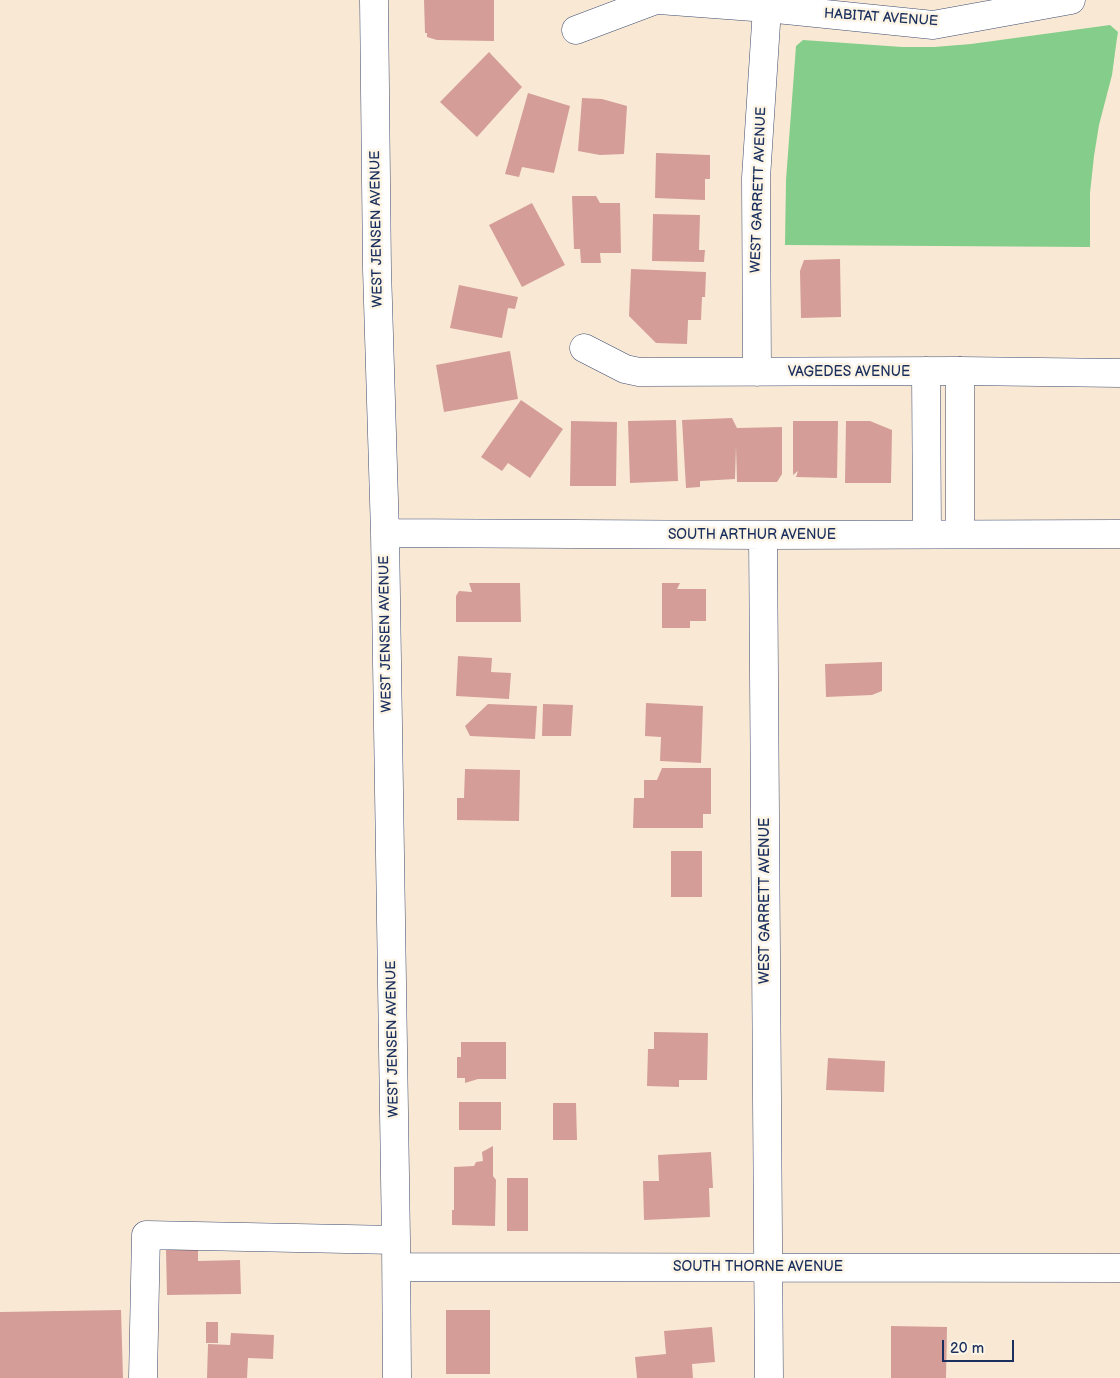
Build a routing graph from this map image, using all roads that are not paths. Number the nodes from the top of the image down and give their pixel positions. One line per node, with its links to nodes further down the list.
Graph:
1 (374, 0): 11 (street, WEST JENSEN AVENUE)
2 (657, 0): 4 (street, HABITAT AVENUE); 5 (street, HABITAT AVENUE)
3 (1071, 0): 4 (street, HABITAT AVENUE)
4 (767, 8): 9 (street, WEST GARRETT AVENUE)
5 (576, 30)
6 (584, 348): 9 (street, VAGEDES AVENUE)
7 (926, 371): 8 (street, VAGEDES AVENUE); 9 (street, VAGEDES AVENUE); 12 (street)
8 (960, 371): 10 (street, VAGEDES AVENUE); 13 (street)
9 (756, 372)
10 (1120, 373)
11 (384, 534): 15 (street, SOUTH ARTHUR AVENUE); 16 (street, WEST JENSEN AVENUE)
12 (927, 534): 13 (street, SOUTH ARTHUR AVENUE); 15 (street, SOUTH ARTHUR AVENUE)
13 (960, 534): 14 (street, SOUTH ARTHUR AVENUE)
14 (1120, 534)
15 (763, 535): 18 (street, WEST GARRETT AVENUE)
16 (396, 1240): 17 (street, WEST JENSEN AVENUE); 20 (street)
17 (397, 1267): 18 (street, SOUTH THORNE AVENUE); 21 (street, WEST JENSEN AVENUE)
18 (767, 1267): 19 (street, SOUTH THORNE AVENUE); 22 (street, WEST GARRETT AVENUE)
19 (1120, 1268)
20 (143, 1378)
21 (397, 1378)
22 (769, 1378)

